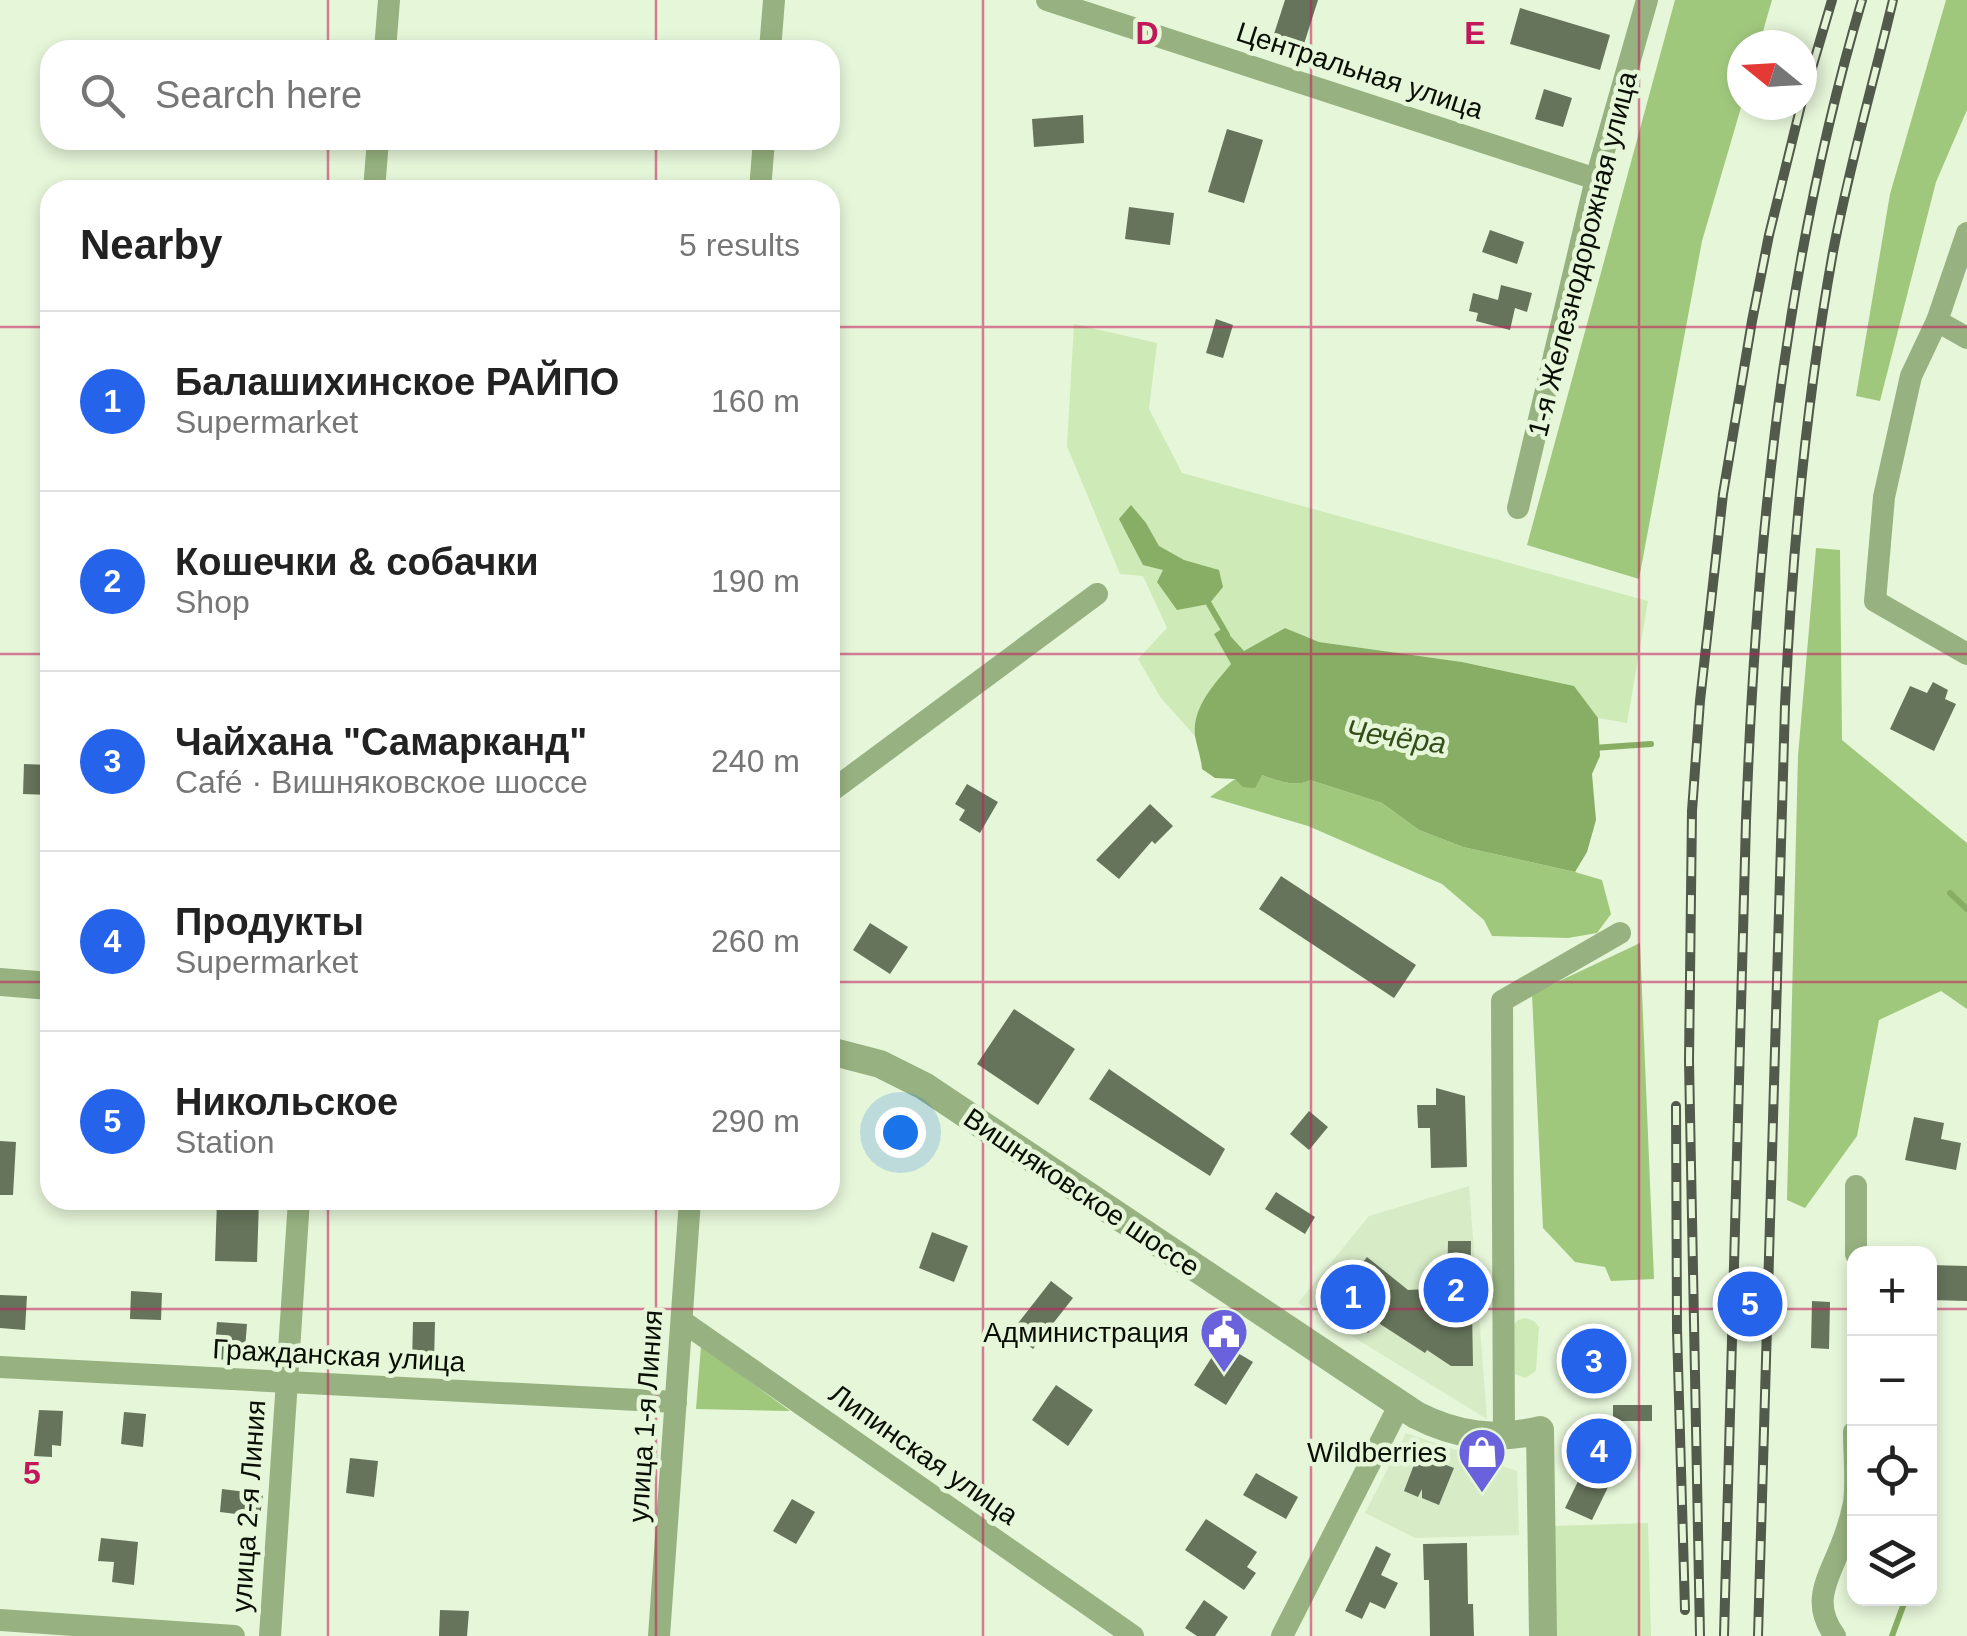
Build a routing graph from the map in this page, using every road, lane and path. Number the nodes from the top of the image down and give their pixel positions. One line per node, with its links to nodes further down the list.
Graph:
1 (389, 0): 5 (street)
2 (774, 0): 6 (street)
3 (1048, 0): 9 (street, Центральная улица)
4 (1648, 0): 9 (street, 1-я Железнодорожная улица)
5 (386, 40)
6 (771, 40)
7 (377, 150): 10 (street)
8 (763, 150): 11 (street)
9 (1596, 178): 15 (street, 1-я Железнодорожная улица)
10 (375, 180)
11 (761, 180)
12 (1967, 233): 13 (street)
13 (1937, 321): 14 (street); 17 (street)
14 (1967, 338)
15 (1518, 508)
16 (1097, 594): 18 (street)
17 (1967, 654)
18 (840, 785)
19 (1620, 933): 32 (street)
20 (0, 982): 21 (street)
21 (40, 985)
22 (840, 1054): 31 (street, Вишняковское шоссе)
23 (1856, 1186): 26 (street)
24 (298, 1210): 29 (street, улица 2-я Линия)
25 (689, 1210): 27 (street, улица 1-я Линия)
26 (1856, 1246)
27 (682, 1320): 30 (street, улица 1-я Линия); 38 (street, Липинская улица)
28 (0, 1367): 29 (street, Гражданская улица)
29 (287, 1382): 30 (street, Гражданская улица); 36 (street, улица 2-я Линия)
30 (676, 1402): 37 (street, улица 1-я Линия)
31 (1400, 1404): 32 (street, Вишняковское шоссе); 39 (street)
32 (1504, 1437): 40 (street, Вишняковское шоссе)
33 (1850, 1516): 41 (street)
34 (0, 1620): 35 (street)
35 (234, 1636)
36 (270, 1636)
37 (660, 1636)
38 (1133, 1636)
39 (1282, 1636)
40 (1543, 1636)
41 (1835, 1636)

